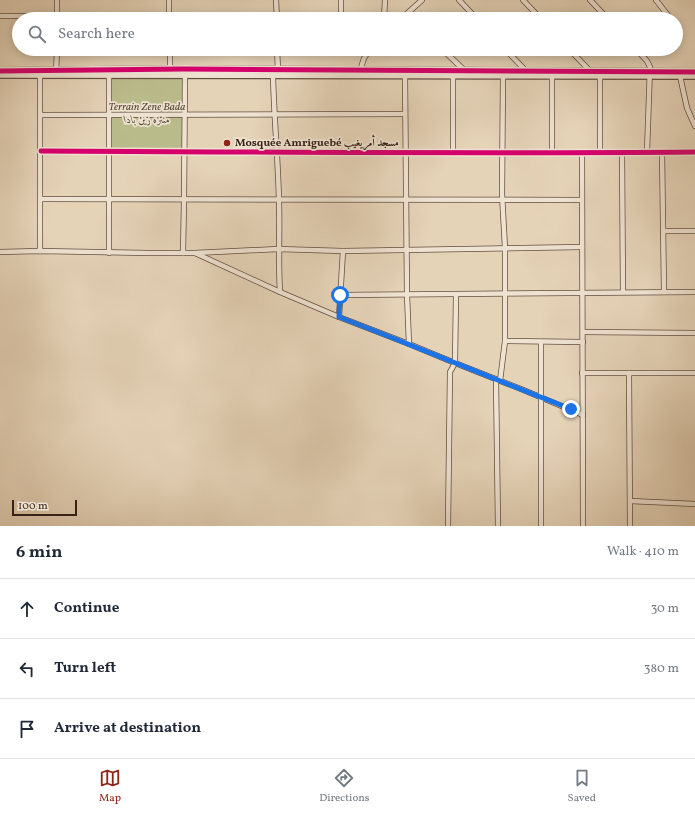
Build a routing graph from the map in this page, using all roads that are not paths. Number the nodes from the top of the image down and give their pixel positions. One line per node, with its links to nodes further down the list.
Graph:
1 (57, 0): 11 (street)
2 (169, 0): 12 (street)
3 (276, 0): 13 (street)
4 (341, 0): 14 (street)
5 (384, 0): 15 (street)
6 (422, 0): 16 (street)
7 (459, 0): 17 (street)
8 (523, 0): 18 (street)
9 (590, 0): 19 (street)
10 (656, 0): 20 (street)
11 (56, 12)
12 (169, 12)
13 (276, 12)
14 (341, 12)
15 (384, 12)
16 (409, 12)
17 (470, 12)
18 (534, 12)
19 (601, 12)
20 (665, 12)
21 (0, 16): 22 (street)
22 (12, 16)
23 (56, 56): 38 (street)
24 (170, 56): 32 (street)
25 (277, 56): 33 (street)
26 (365, 56): 39 (street)
27 (449, 56): 34 (street)
28 (512, 56): 35 (street)
29 (575, 56): 36 (street)
30 (642, 56): 40 (street)
31 (0, 70): 38 (street)
32 (170, 70): 33 (street); 38 (street)
33 (278, 70): 39 (street)
34 (464, 70): 35 (street); 39 (street)
35 (526, 71): 36 (street)
36 (590, 72): 40 (street)
37 (695, 72): 40 (street)
38 (56, 73): 42 (street); 43 (street)
39 (361, 73): 45 (street); 46 (street)
40 (650, 74): 50 (street); 51 (street); 64 (street)
41 (0, 75): 42 (street)
42 (40, 75): 53 (street)
43 (109, 75): 44 (street); 54 (street)
44 (184, 75): 45 (street); 55 (street)
45 (273, 76): 56 (street)
46 (405, 76): 47 (street); 57 (street)
47 (453, 76): 48 (street); 62 (street)
48 (503, 76): 49 (street); 63 (street)
49 (552, 76): 50 (street); 69 (street)
50 (600, 76): 71 (street)
51 (680, 76): 52 (street); 58 (street)
52 (695, 76)
53 (41, 114): 54 (street); 60 (street)
54 (109, 114): 55 (street); 61 (street)
55 (185, 114): 56 (street); 59 (street)
56 (274, 114): 57 (street); 67 (street)
57 (404, 114): 68 (street)
58 (695, 126)
59 (184, 151): 61 (street); 67 (street); 75 (street)
60 (41, 152): 61 (street); 73 (street)
61 (109, 152): 74 (street)
62 (453, 152): 63 (street); 68 (street)
63 (503, 152): 69 (street); 77 (street)
64 (647, 152): 65 (street); 72 (street)
65 (662, 152): 66 (street); 80 (street)
66 (695, 152)
67 (276, 153): 68 (street); 79 (street)
68 (406, 153): 76 (street)
69 (552, 153): 70 (street)
70 (582, 153): 71 (street); 78 (street)
71 (600, 153): 72 (street)
72 (622, 153): 93 (street)
73 (41, 199): 74 (street); 86 (street)
74 (110, 200): 75 (street); 89 (street)
75 (184, 200): 79 (street); 90 (street)
76 (406, 200): 77 (street); 79 (street); 85 (street)
77 (502, 200): 78 (street); 83 (street)
78 (581, 200): 82 (street)
79 (279, 201): 84 (street)
80 (663, 231): 81 (street); 94 (street)
81 (695, 231)
82 (582, 247): 83 (street); 96 (street)
83 (505, 248): 85 (street); 100 (street)
84 (278, 249): 87 (street); 91 (street); 92 (street)
85 (406, 250): 87 (street); 98 (street)
86 (40, 251): 88 (street); 89 (street)
87 (343, 251): 97 (street)
88 (0, 252)
89 (109, 253): 90 (street)
90 (183, 253): 91 (street)
91 (194, 253): 92 (street)
92 (280, 292): 101 (street)
93 (623, 292): 94 (street); 96 (street)
94 (664, 292): 95 (street)
95 (695, 292)
96 (583, 293): 100 (street); 102 (street)
97 (340, 295): 98 (street); 101 (street)
98 (407, 295): 99 (street); 107 (street)
99 (456, 295): 100 (street); 108 (street)
100 (505, 295): 104 (street)
101 (339, 317): 107 (street)
102 (583, 332): 103 (street); 106 (street)
103 (695, 332)
104 (505, 341): 105 (street); 112 (street)
105 (542, 342): 106 (street); 113 (street)
106 (582, 342): 109 (street)
107 (409, 344): 108 (street)
108 (455, 363): 112 (street); 117 (street)
109 (582, 373): 110 (street); 114 (street)
110 (629, 373): 111 (street); 115 (street)
111 (695, 373)
112 (498, 381): 113 (street); 118 (street)
113 (542, 398): 114 (street); 119 (street)
114 (583, 414): 120 (street)
115 (630, 501): 116 (street); 121 (street)
116 (695, 504)
117 (448, 526)
118 (498, 526)
119 (541, 526)
120 (583, 526)
121 (630, 526)

